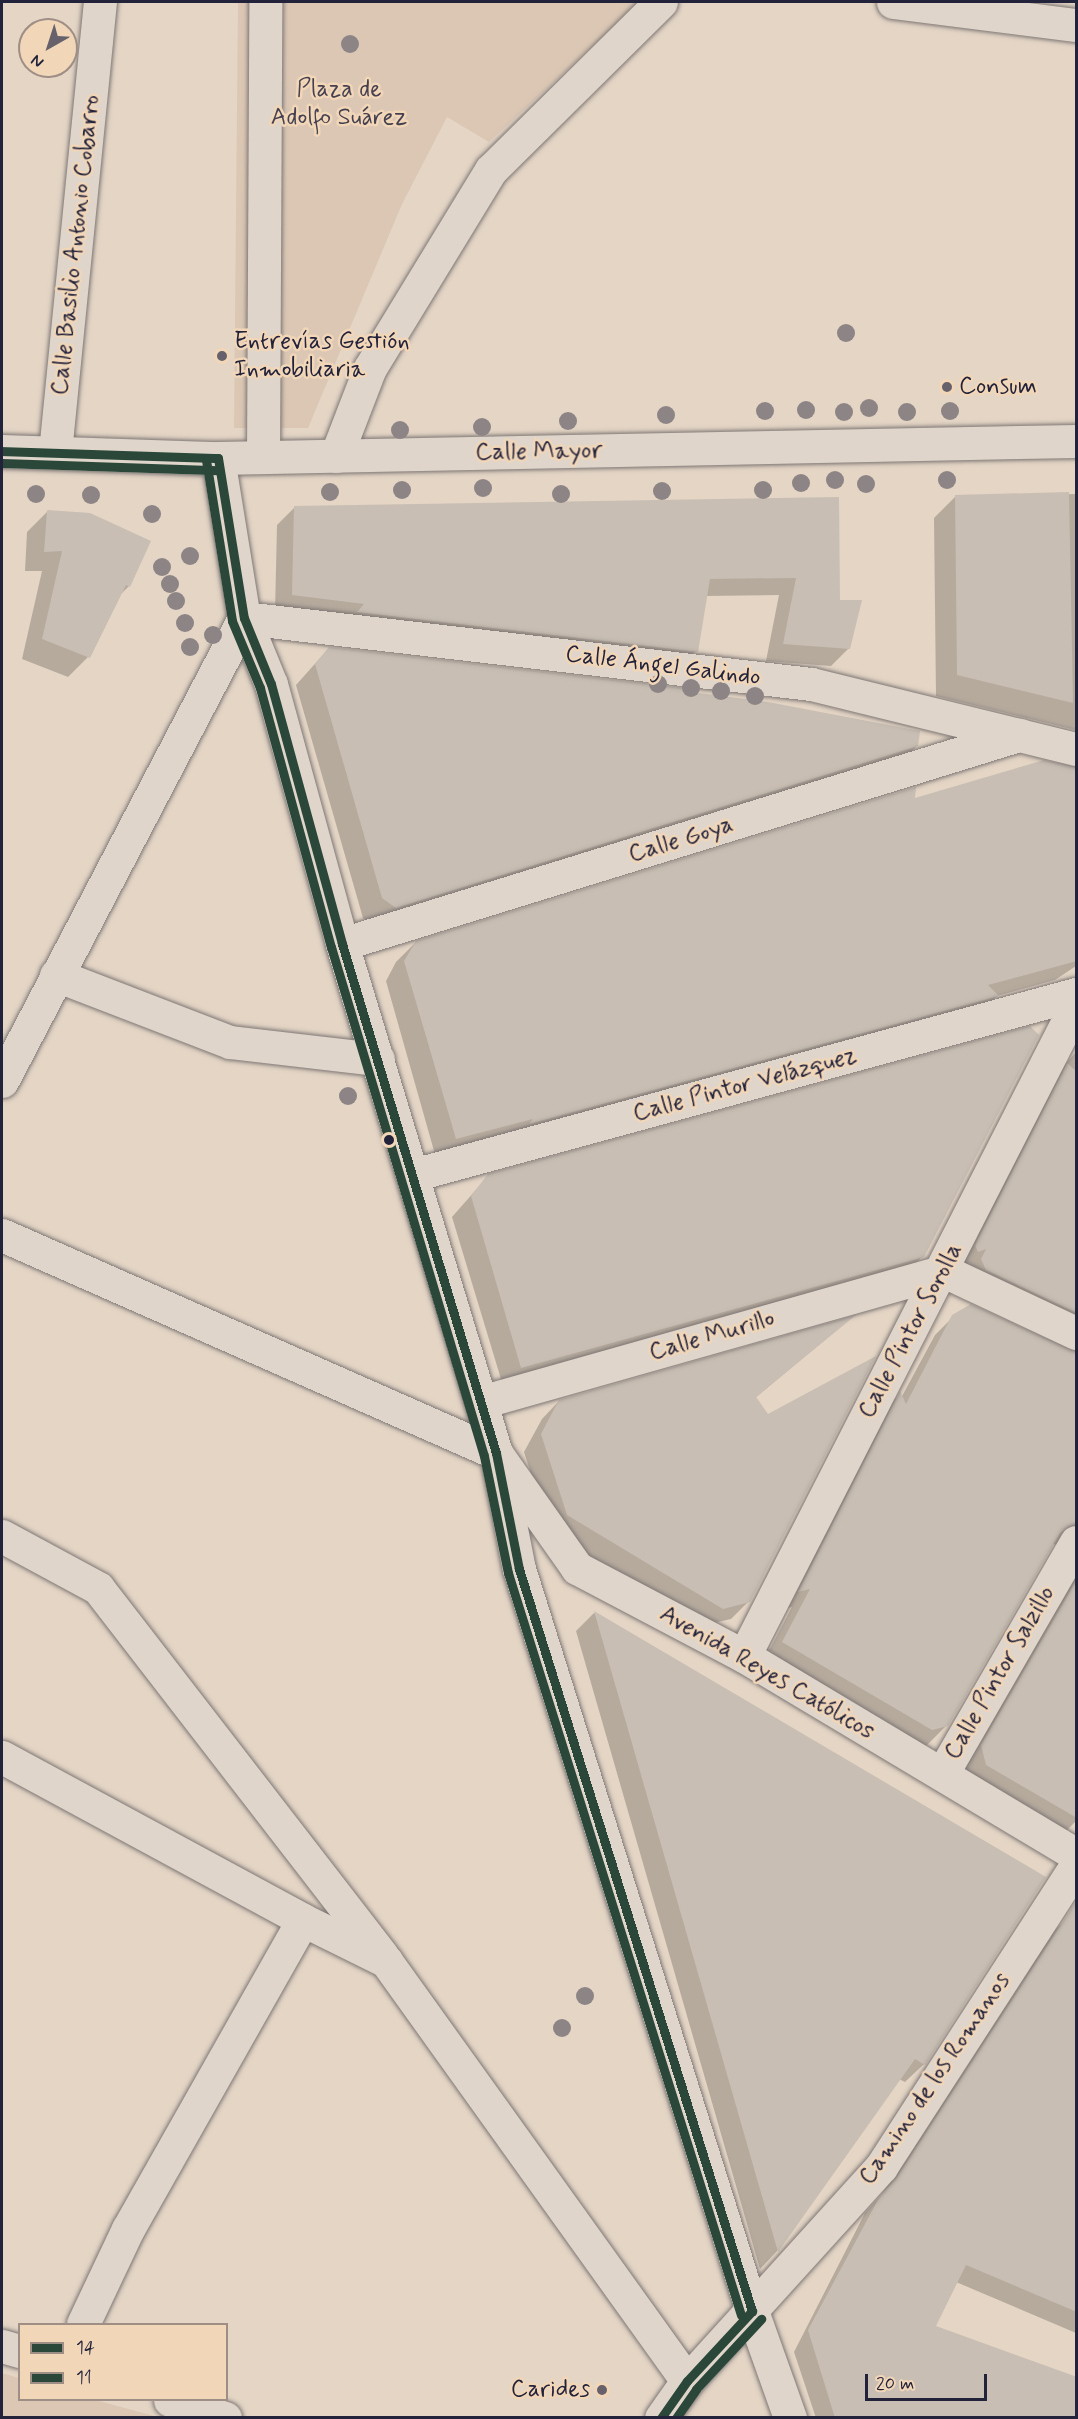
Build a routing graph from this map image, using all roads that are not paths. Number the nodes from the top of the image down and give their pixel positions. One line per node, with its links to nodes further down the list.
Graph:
1 (100, 2): 8 (street, Calle Basilio Antonio Cobarro)
2 (265, 2): 10 (street)
3 (661, 2): 9 (street)
4 (893, 2): 5 (street)
5 (1077, 25)
6 (1077, 441): 9 (street, Calle Mayor)
7 (2, 451): 8 (street, Calle Mayor)
8 (56, 452): 11 (street, Calle Mayor)
9 (336, 456): 10 (street, Calle Mayor)
10 (263, 457): 11 (street, Calle Mayor)
11 (218, 458): 12 (street)
12 (244, 618): 13 (street, Calle Ángel Galindo); 15 (street); 16 (street)
13 (1019, 735): 14 (street, Calle Ángel Galindo); 15 (street, Calle Goya)
14 (1077, 749)
15 (342, 944): 19 (street)
16 (56, 975): 19 (street); 20 (street)
17 (1077, 994): 21 (street, Calle Pintor Velázquez)
18 (1077, 1005): 23 (street, Calle Pintor Sorolla)
19 (378, 1059): 21 (street)
20 (2, 1081)
21 (413, 1175): 25 (street)
22 (2, 1235): 26 (street)
23 (944, 1271): 24 (street); 25 (street, Calle Murillo); 29 (street, Calle Pintor Sorolla)
24 (1077, 1332)
25 (481, 1401): 26 (street)
26 (496, 1453): 29 (street, Avenida Reyes Católicos); 36 (street)
27 (2, 1536): 35 (street)
28 (1077, 1542): 31 (street, Calle Pintor Salzillo)
29 (744, 1656): 31 (street, Avenida Reyes Católicos)
30 (2, 1757): 34 (street)
31 (942, 1774): 32 (street, Avenida Reyes Católicos)
32 (1077, 1855)
33 (1077, 1866): 36 (street, Camino de los Romanos)
34 (303, 1920): 35 (street); 37 (street)
35 (386, 1961): 40 (street)
36 (752, 2311): 40 (street, Camino de los Romanos); 44 (street)
37 (84, 2323)
38 (2, 2346): 39 (street)
39 (18, 2350)
40 (687, 2381): 43 (street, Camino de los Romanos)
41 (173, 2401): 42 (street)
42 (225, 2418)
43 (661, 2418)
44 (790, 2418)

